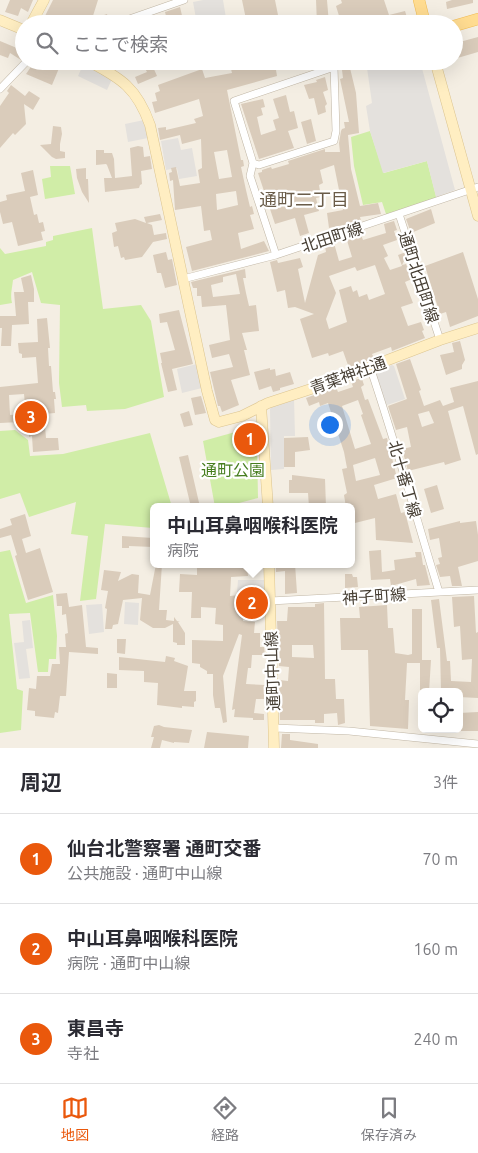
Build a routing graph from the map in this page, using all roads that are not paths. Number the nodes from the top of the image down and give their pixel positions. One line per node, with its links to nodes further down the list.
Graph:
1 (44, 0): 4 (street)
2 (184, 0): 5 (street)
3 (419, 0): 6 (main road)
4 (36, 15)
5 (142, 15)
6 (423, 15)
7 (478, 19): 9 (main road)
8 (0, 20): 10 (street)
9 (463, 23)
10 (15, 26)
11 (18, 70): 16 (street)
12 (105, 70): 22 (street)
13 (325, 70): 17 (street)
14 (334, 70): 17 (street)
15 (438, 70): 18 (street)
16 (0, 89)
17 (253, 163): 21 (street)
18 (474, 188): 19 (street, 北田町線); 20 (street)
19 (399, 214): 21 (street, 北田町線); 24 (street, 通町北田町線)
20 (478, 216)
21 (276, 255): 22 (street, 北田町線)
22 (183, 279): 26 (street, 青葉神社通)
23 (478, 328): 24 (street, 青葉神社通)
24 (440, 340): 25 (street, 青葉神社通)
25 (370, 367): 26 (street, 青葉神社通); 30 (street, 北十番丁線)
26 (261, 406): 27 (street)
27 (268, 503)
28 (269, 568): 31 (street, 通町中山線)
29 (478, 590): 30 (street, 神子町線)
30 (439, 592): 31 (street, 神子町線)
31 (270, 601): 32 (street, 通町中山線)
32 (274, 728): 33 (street); 34 (street, 通町中山線)
33 (478, 744)
34 (274, 748)

